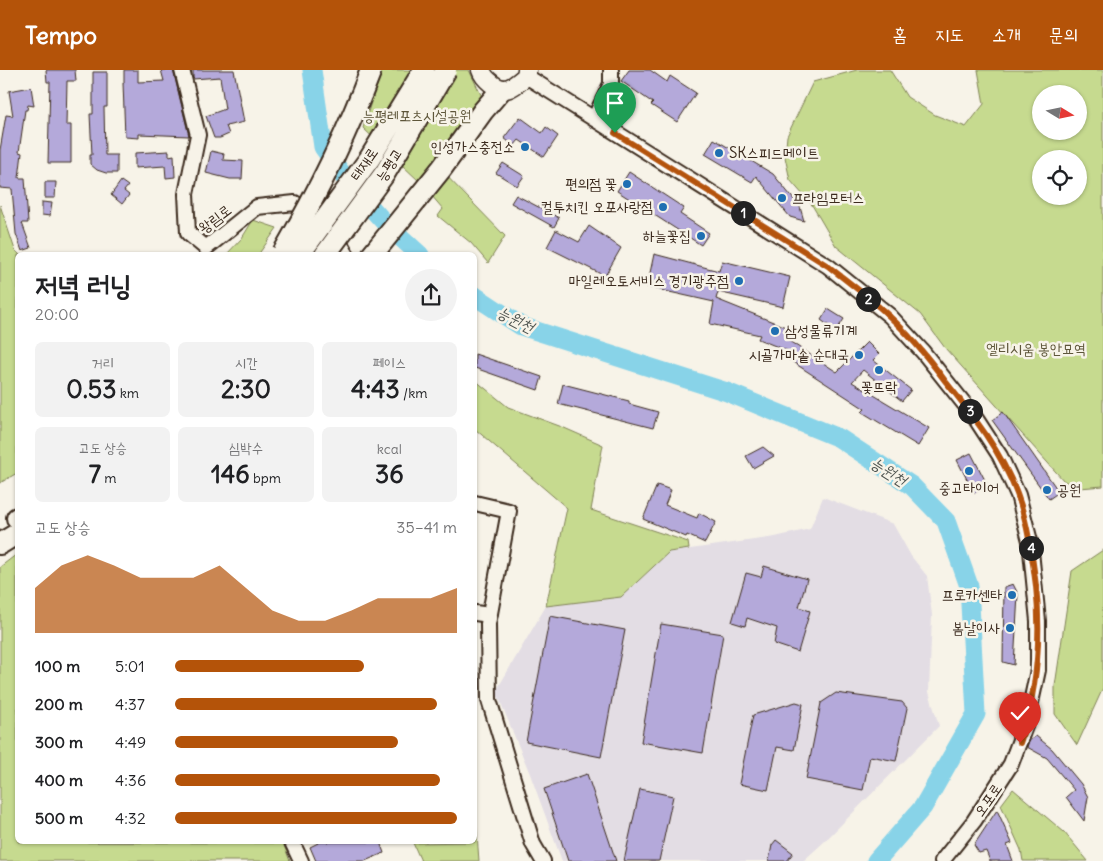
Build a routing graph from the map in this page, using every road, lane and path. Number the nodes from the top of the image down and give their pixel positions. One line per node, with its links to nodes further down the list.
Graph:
1 (182, 70): 13 (street, 왕림로)
2 (371, 70): 10 (highway, bridge)
3 (424, 70): 11 (highway, 태재로, bridge)
4 (446, 70): 12 (highway, 능평교, bridge)
5 (481, 70): 8 (main road)
6 (611, 70): 9 (street)
7 (526, 73): 8 (main road, 오포로); 9 (street, 오포로)
8 (501, 90): 14 (highway)
9 (594, 119): 23 (street, 오포로)
10 (289, 252)
11 (290, 252)
12 (327, 252)
13 (345, 252)
14 (374, 252)
15 (477, 503): 19 (street)
16 (14, 523): 17 (highway)
17 (0, 544)
18 (477, 613): 19 (street)
19 (490, 616): 22 (street)
20 (293, 844): 21 (street)
21 (301, 861)
22 (543, 861)
23 (942, 861)

